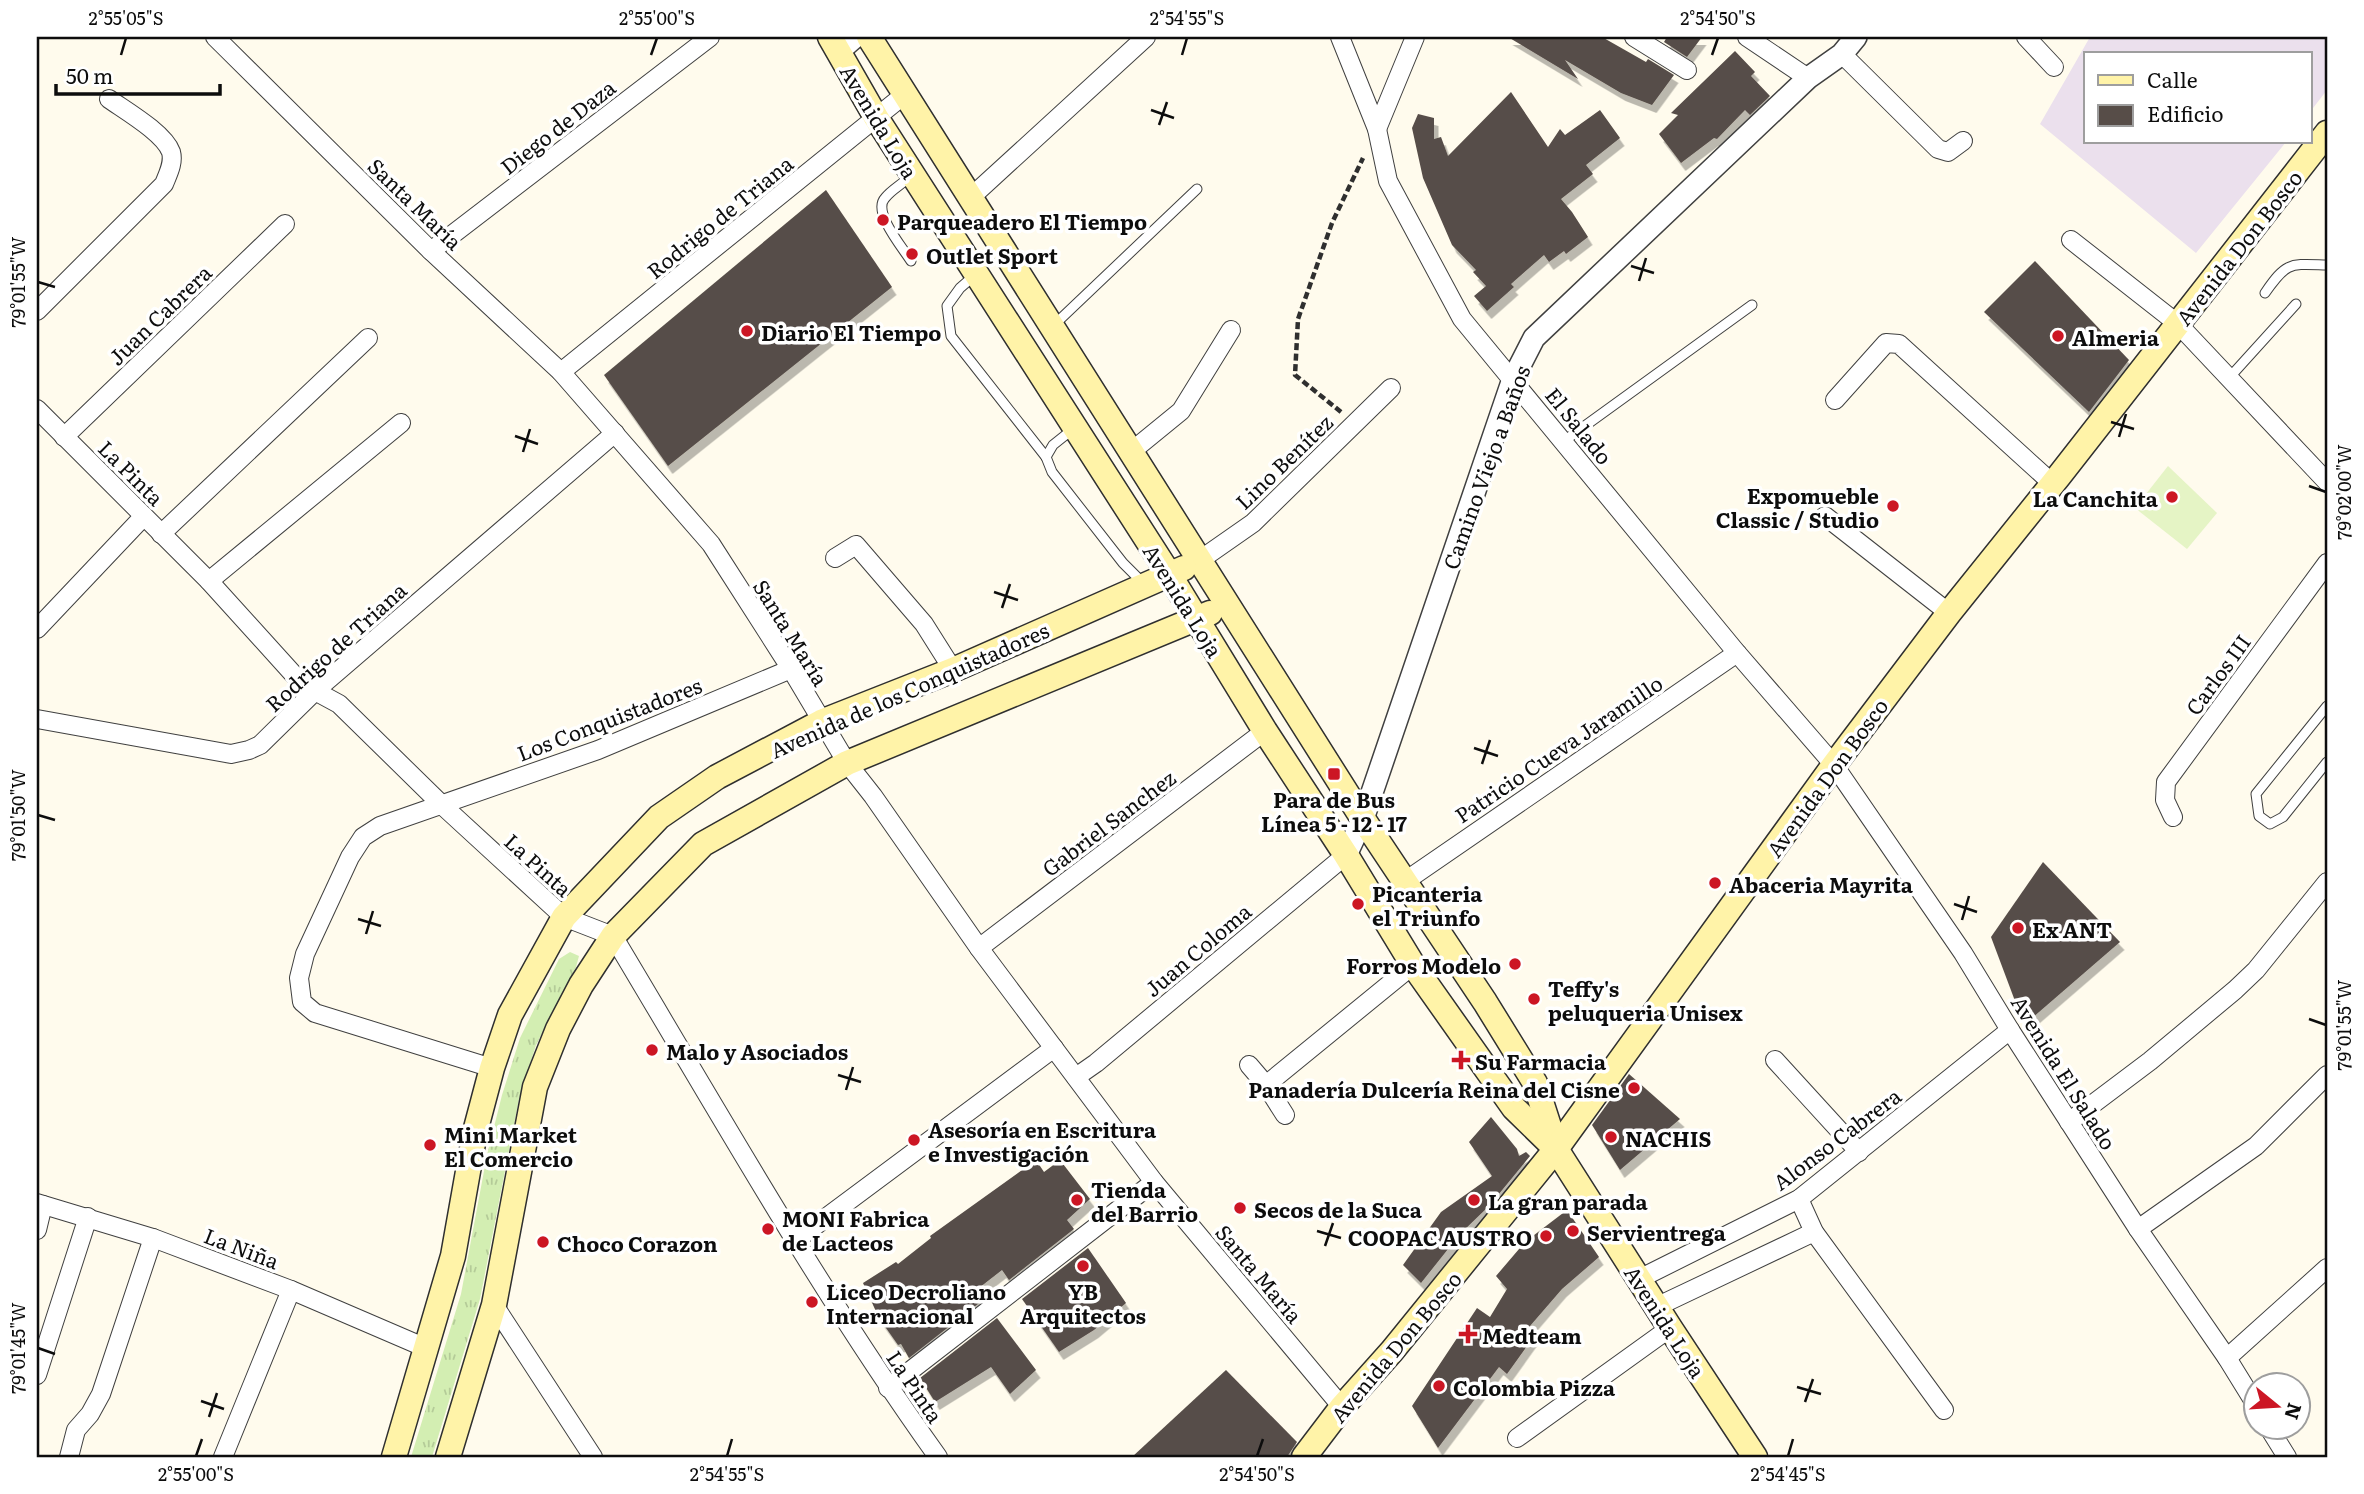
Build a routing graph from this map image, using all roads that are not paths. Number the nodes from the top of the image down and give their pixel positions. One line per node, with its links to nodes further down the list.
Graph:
1 (215, 37): 27 (street, Santa María)
2 (710, 37): 27 (street, Diego de Daza)
3 (869, 37): 16 (main road, Avenida Loja)
4 (1146, 37): 24 (street)
5 (1340, 37): 19 (street, El Salado)
6 (1415, 37): 19 (street)
7 (1634, 37): 14 (street)
8 (1747, 37): 15 (street)
9 (1856, 37): 12 (street, Camino Viejo a Baños)
10 (2026, 37): 13 (street)
11 (841, 42): 18 (main road, Avenida Loja)
12 (1842, 54): 15 (street, Camino Viejo a Baños); 21 (street)
13 (2054, 67)
14 (1687, 70)
15 (1808, 78): 41 (street, Camino Viejo a Baños)
16 (904, 95): 18 (street, Rodrigo de Triana); 24 (main road, Avenida Loja)
17 (109, 99): 34 (street)
18 (877, 119): 22 (main road, Avenida Loja); 39 (street, Rodrigo de Triana)
19 (1377, 129): 41 (street, El Salado)
20 (2327, 133): 35 (main road, Avenida Don Bosco)
21 (1963, 141)
22 (912, 174): 28 (lane); 30 (main road, Avenida Loja)
23 (1197, 189): 36 (lane)
24 (969, 199): 36 (main road, Avenida Loja)
25 (285, 224): 48 (street, Juan Cabrera)
26 (2071, 240): 35 (street)
27 (431, 251): 39 (street, Santa María)
28 (911, 261)
29 (2327, 265): 31 (lane)
30 (975, 275): 46 (main road, Avenida Loja); 51 (lane)
31 (2265, 293)
32 (2296, 304): 40 (lane)
33 (1752, 305): 49 (lane)
34 (37, 311)
35 (2178, 324): 40 (street); 53 (main road, Avenida Don Bosco)
36 (1052, 327): 50 (main road, Avenida Loja)
37 (1231, 330): 50 (street)
38 (368, 338): 56 (street)
39 (561, 372): 47 (street, Santa María)
40 (2229, 378): 52 (street)
41 (1513, 379): 49 (street, El Salado); 80 (street, Camino Viejo a Baños)
42 (1391, 388): 58 (street, Lino Benítez)
43 (1835, 400): 53 (street)
44 (38, 414): 48 (street, La Pinta)
45 (401, 423): 61 (street)
46 (1074, 428): 51 (lane); 60 (main road, Avenida Loja)
47 (615, 433): 68 (street, Santa María); 70 (street, Rodrigo de Triana)
48 (64, 437): 54 (street, La Pinta)
49 (1564, 441): 67 (street, El Salado)
50 (1132, 451): 58 (main road, Avenida Loja)
51 (1046, 457): 62 (lane)
52 (2327, 482)
53 (2053, 484): 64 (main road, Avenida Don Bosco)
54 (144, 516): 56 (street, La Pinta); 66 (street)
55 (1825, 516): 64 (street)
56 (161, 534): 61 (street, La Pinta)
57 (835, 558): 69 (street)
58 (1200, 560): 60 (main road, Avenida de los Conquistadores); 63 (main road, Avenida Loja)
59 (2327, 563): 79 (street, Carlos III)
60 (1169, 574): 62 (main road, Avenida de los Conquistadores); 65 (main road, Avenida Loja)
61 (209, 580): 70 (street, La Pinta)
62 (1145, 585): 69 (main road, Avenida de los Conquistadores)
63 (1229, 605): 65 (main road, Avenida de los Conquistadores); 80 (main road, Avenida Loja)
64 (1949, 613): 77 (main road, Avenida Don Bosco)
65 (1195, 618): 74 (main road, Avenida Loja); 76 (main road, Avenida de los Conquistadores)
66 (37, 629)
67 (1737, 653): 77 (street, El Salado); 82 (street, Patricio Cueva Jaramillo)
68 (791, 669): 73 (street, Santa María); 78 (street, Los Conquistadores)
69 (953, 670): 73 (main road, Avenida de los Conquistadores)
70 (315, 691): 72 (street, Rodrigo de Triana); 78 (street, La Pinta)
71 (2327, 706): 75 (lane)
72 (37, 719)
73 (821, 722): 76 (street, Santa María); 84 (main road, Avenida de los Conquistadores)
74 (1265, 731): 81 (main road, Avenida Loja); 86 (street, Gabriel Sanchez)
75 (2327, 762)
76 (847, 764): 85 (main road, Avenida de los Conquistadores); 86 (street, Santa María)
77 (1833, 765): 88 (street, Avenida El Salado); 98 (main road, Avenida Don Bosco)
78 (442, 805): 84 (street, La Pinta); 92 (street, Los Conquistadores)
79 (2173, 817)
80 (1363, 819): 81 (street, Camino Viejo a Baños); 82 (main road, Avenida Loja)
81 (1346, 855): 87 (main road, Avenida Loja); 94 (street, Juan Coloma)
82 (1404, 881): 98 (main road, Avenida Loja)
83 (2327, 882): 97 (street)
84 (564, 917): 85 (street, La Pinta); 92 (main road, Avenida de los Conquistadores)
85 (613, 936): 108 (street, La Pinta); 112 (main road, Avenida de los Conquistadores)
86 (979, 948): 89 (street, Santa María)
87 (1413, 965): 95 (street); 98 (main road, Avenida Loja)
88 (2010, 1030): 97 (street, Avenida El Salado); 99 (street, Alonso Cabrera)
89 (1054, 1048): 94 (street, Santa María); 108 (street)
90 (1775, 1059): 99 (street)
91 (1249, 1065): 95 (street)
92 (492, 1069): 115 (main road, Avenida de los Conquistadores)
93 (2327, 1075): 104 (street)
94 (1076, 1077): 100 (street, Santa María)
95 (1266, 1085): 96 (street)
96 (1285, 1115)
97 (2069, 1122): 104 (street, Avenida El Salado)
98 (1556, 1149): 110 (main road, Avenida Loja); 120 (main road, Avenida Don Bosco)
99 (1859, 1152): 101 (street, Alonso Cabrera)
100 (1154, 1182): 119 (street); 120 (street, Santa María)
101 (1799, 1199): 106 (street); 110 (street, Alonso Cabrera)
102 (40, 1204): 103 (street, La Niña); 105 (street)
103 (88, 1217): 107 (street, La Niña); 117 (street)
104 (2138, 1229): 116 (street, Avenida El Salado)
105 (37, 1230)
106 (1814, 1232): 113 (street); 121 (street)
107 (153, 1238): 111 (street, La Niña); 123 (street)
108 (796, 1240): 119 (street, La Pinta)
109 (2327, 1268): 116 (street)
110 (1639, 1279): 113 (main road, Avenida Loja)
111 (291, 1290): 115 (street, La Niña); 124 (street)
112 (494, 1305): 126 (main road, Avenida de los Conquistadores); 127 (street)
113 (1656, 1307): 114 (main road, Avenida Loja)
114 (1670, 1328): 122 (street); 130 (main road, Avenida Loja)
115 (426, 1348): 125 (main road, Avenida de los Conquistadores)
116 (2227, 1358): 118 (street, Avenida El Salado)
117 (37, 1375)
118 (2242, 1382)
119 (888, 1388): 128 (street, La Pinta)
120 (1342, 1407): 129 (main road, Avenida Don Bosco)
121 (1944, 1410)
122 (1517, 1438)
123 (69, 1457)
124 (223, 1457)
125 (394, 1457)
126 (448, 1457)
127 (593, 1457)
128 (938, 1457)
129 (1304, 1457)
130 (1755, 1457)

